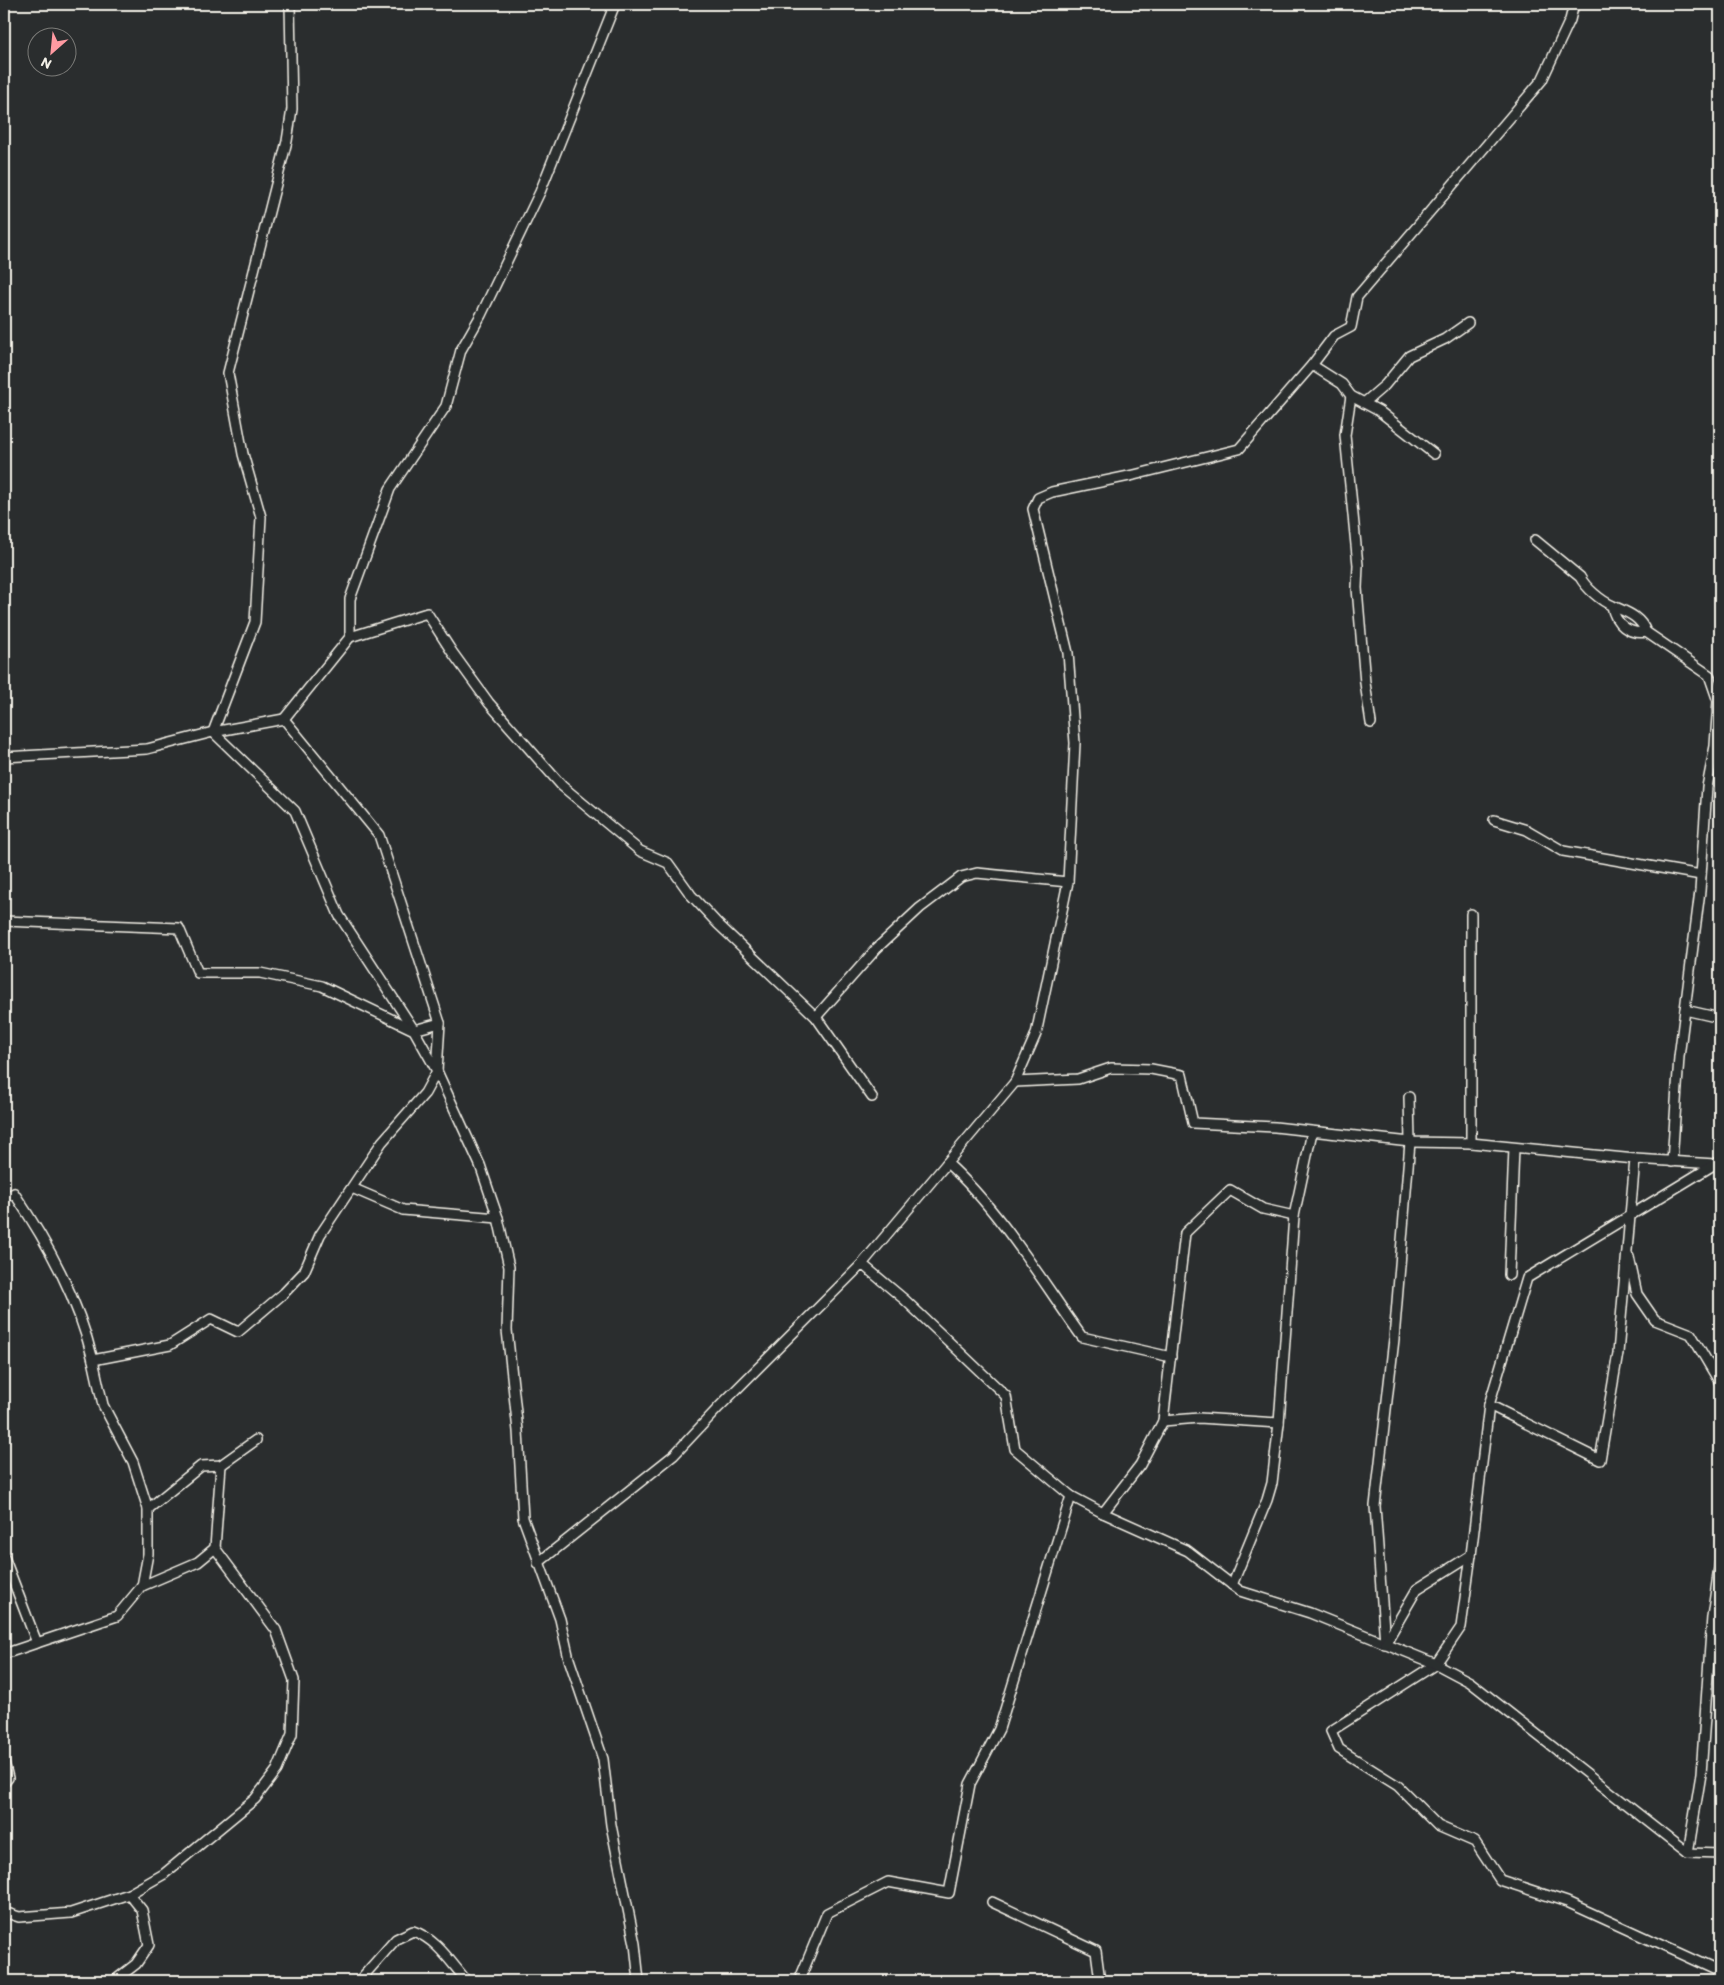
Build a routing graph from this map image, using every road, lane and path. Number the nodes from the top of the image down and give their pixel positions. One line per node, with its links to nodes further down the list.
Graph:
1 (290, 4): 15 (street)
2 (616, 4): 12 (street)
3 (1574, 4): 5 (street)
4 (1468, 323): 7 (street)
5 (1312, 365): 6 (street); 19 (street)
6 (1351, 396): 7 (street); 14 (street)
7 (1364, 403): 8 (street)
8 (1434, 454)
9 (1535, 540): 10 (street)
10 (1612, 606): 11 (street); 11 (street)
11 (1646, 632): 18 (street)
12 (350, 637): 13 (street); 23 (street)
13 (284, 719): 15 (street); 25 (street)
14 (1371, 723)
15 (213, 732): 16 (street); 26 (street)
16 (4, 757)
17 (1494, 820): 18 (street)
18 (1701, 875): 22 (street)
19 (1068, 882): 23 (street); 28 (street)
20 (1471, 914): 33 (street)
21 (4, 921): 26 (street)
22 (1685, 1010): 24 (street); 37 (street)
23 (816, 1017): 29 (street)
24 (1720, 1018)
25 (440, 1023): 26 (street); 27 (street)
26 (414, 1030): 27 (street)
27 (436, 1071): 39 (street); 43 (street)
28 (1015, 1082): 31 (street); 36 (street)
29 (872, 1097)
30 (1409, 1097): 32 (street)
31 (1312, 1132): 32 (street); 42 (street)
32 (1410, 1142): 33 (street); 66 (street)
33 (1471, 1143): 34 (street)
34 (1514, 1148): 35 (street); 46 (street)
35 (1635, 1158): 37 (street); 41 (street)
36 (947, 1162): 45 (street); 47 (street)
37 (1672, 1162): 38 (street)
38 (1718, 1163): 41 (street)
39 (352, 1188): 43 (street); 48 (street)
40 (4, 1198): 48 (street)
41 (1631, 1215): 44 (street); 50 (street)
42 (1294, 1216): 47 (street); 52 (street)
43 (498, 1218): 62 (street)
44 (1628, 1248): 49 (street); 50 (street)
45 (862, 1264): 55 (street); 62 (street)
46 (1509, 1275)
47 (1170, 1357): 51 (street)
48 (93, 1360): 56 (street)
49 (1720, 1383)
50 (1489, 1405): 59 (street)
51 (1163, 1421): 52 (street); 57 (street)
52 (1279, 1423): 64 (street)
53 (256, 1440): 54 (street)
54 (221, 1465): 56 (street); 58 (street)
55 (1071, 1496): 57 (street); 81 (street)
56 (148, 1509): 63 (street)
57 (1103, 1513): 64 (street)
58 (215, 1548): 63 (street); 73 (street)
59 (1471, 1555): 66 (street); 68 (street)
60 (4, 1557): 65 (street)
61 (1720, 1561): 71 (street)
62 (538, 1563): 80 (street)
63 (142, 1586): 65 (street)
64 (1232, 1586): 66 (street)
65 (37, 1643): 67 (street)
66 (1385, 1644): 68 (street)
67 (4, 1654)
68 (1436, 1664): 71 (street); 76 (street)
69 (4, 1762): 70 (street)
70 (5, 1780)
71 (1688, 1853): 72 (street)
72 (1720, 1854)
73 (129, 1894): 75 (street); 77 (street)
74 (992, 1902): 82 (street)
75 (4, 1912)
76 (1720, 1972)
77 (114, 1981)
78 (359, 1981): 79 (street)
79 (467, 1981)
80 (640, 1981)
81 (799, 1981)
82 (1100, 1981)

